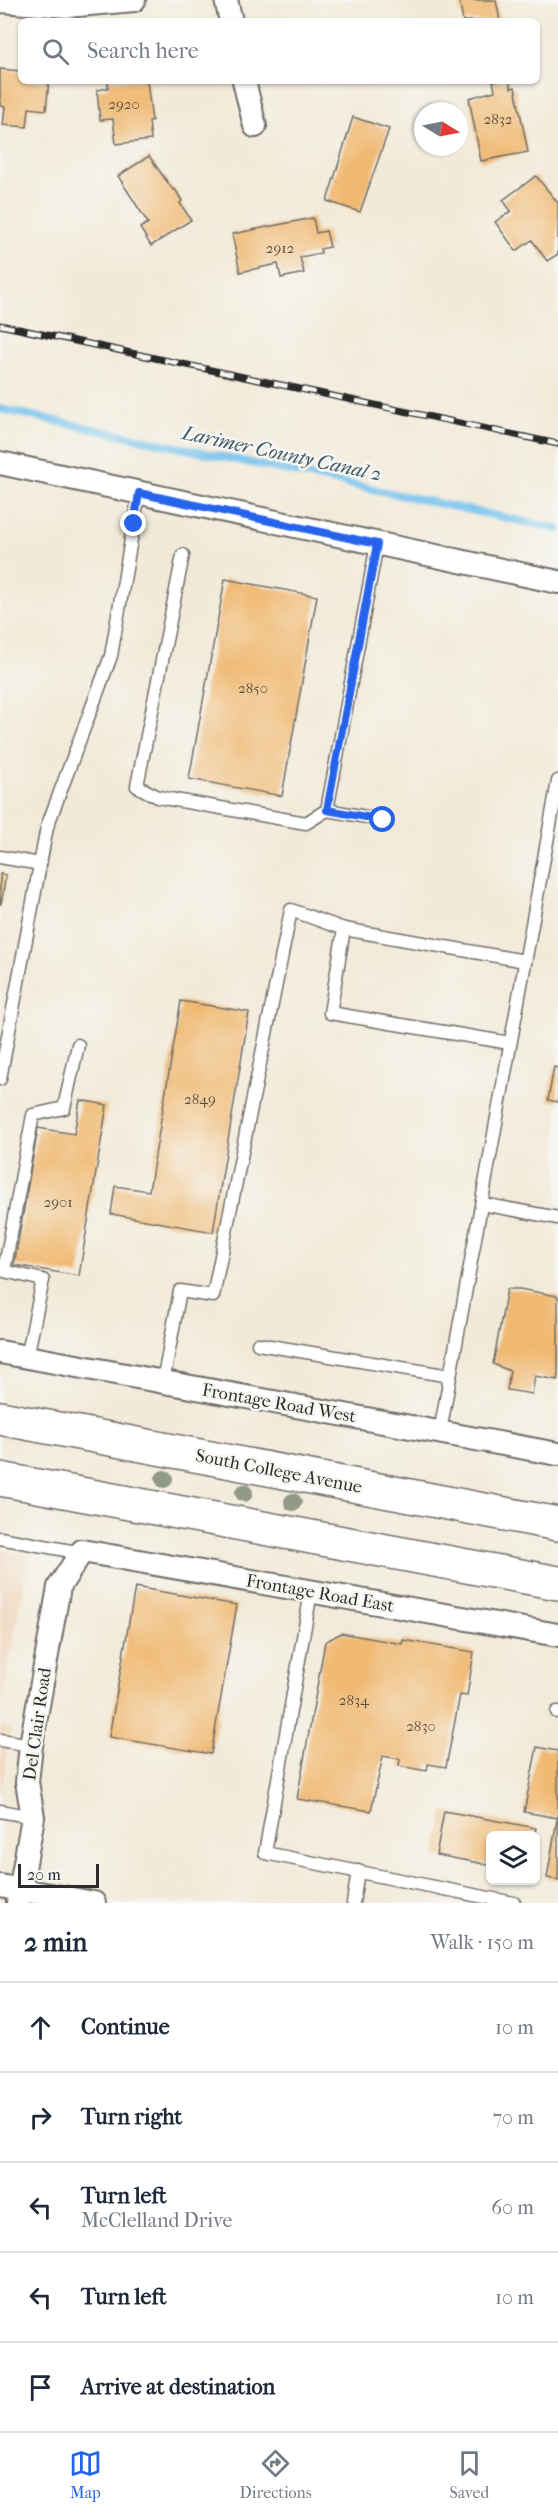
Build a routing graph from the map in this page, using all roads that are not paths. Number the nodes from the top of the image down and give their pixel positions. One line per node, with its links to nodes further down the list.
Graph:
1 (134, 0): 3 (street)
2 (226, 0): 4 (street)
3 (0, 1)
4 (230, 18)
5 (245, 84): 6 (street)
6 (255, 126)
7 (0, 463): 8 (street)
8 (139, 493): 9 (street); 16 (lane)
9 (377, 544): 11 (street); 13 (lane)
10 (183, 555): 13 (lane)
11 (558, 582)
12 (558, 781): 18 (lane)
13 (327, 810): 14 (lane)
14 (383, 820)
15 (0, 857): 16 (lane)
16 (40, 864): 21 (lane)
17 (344, 929): 18 (lane); 19 (lane); 28 (lane)
18 (525, 961): 19 (lane)
19 (510, 1043): 22 (lane)
20 (78, 1045): 26 (lane)
21 (0, 1079)
22 (482, 1204): 23 (lane); 27 (lane)
23 (558, 1218)
24 (258, 1344): 27 (lane)
25 (0, 1352): 26 (street, Frontage Road West)
26 (27, 1357): 28 (street, Frontage Road West)
27 (450, 1376): 30 (lane)
28 (163, 1382): 30 (street, Frontage Road West)
29 (0, 1418): 33 (highway, South College Avenue)
30 (440, 1432): 31 (street, Frontage Road West)
31 (558, 1454)
32 (0, 1479): 36 (highway)
33 (558, 1524)
34 (0, 1538): 35 (lane)
35 (82, 1552): 37 (street, Frontage Road East); 40 (street, Del Clair Road)
36 (558, 1583)
37 (311, 1592): 38 (street, Frontage Road East); 43 (lane)
38 (558, 1635)
39 (0, 1740): 40 (lane)
40 (31, 1745): 42 (street, Del Clair Road)
41 (0, 1811): 42 (lane)
42 (33, 1817): 44 (street, Del Clair Road)
43 (357, 1871): 46 (lane); 47 (lane)
44 (13, 1893): 45 (street)
45 (94, 1903)
46 (353, 1903)
47 (514, 1903)

